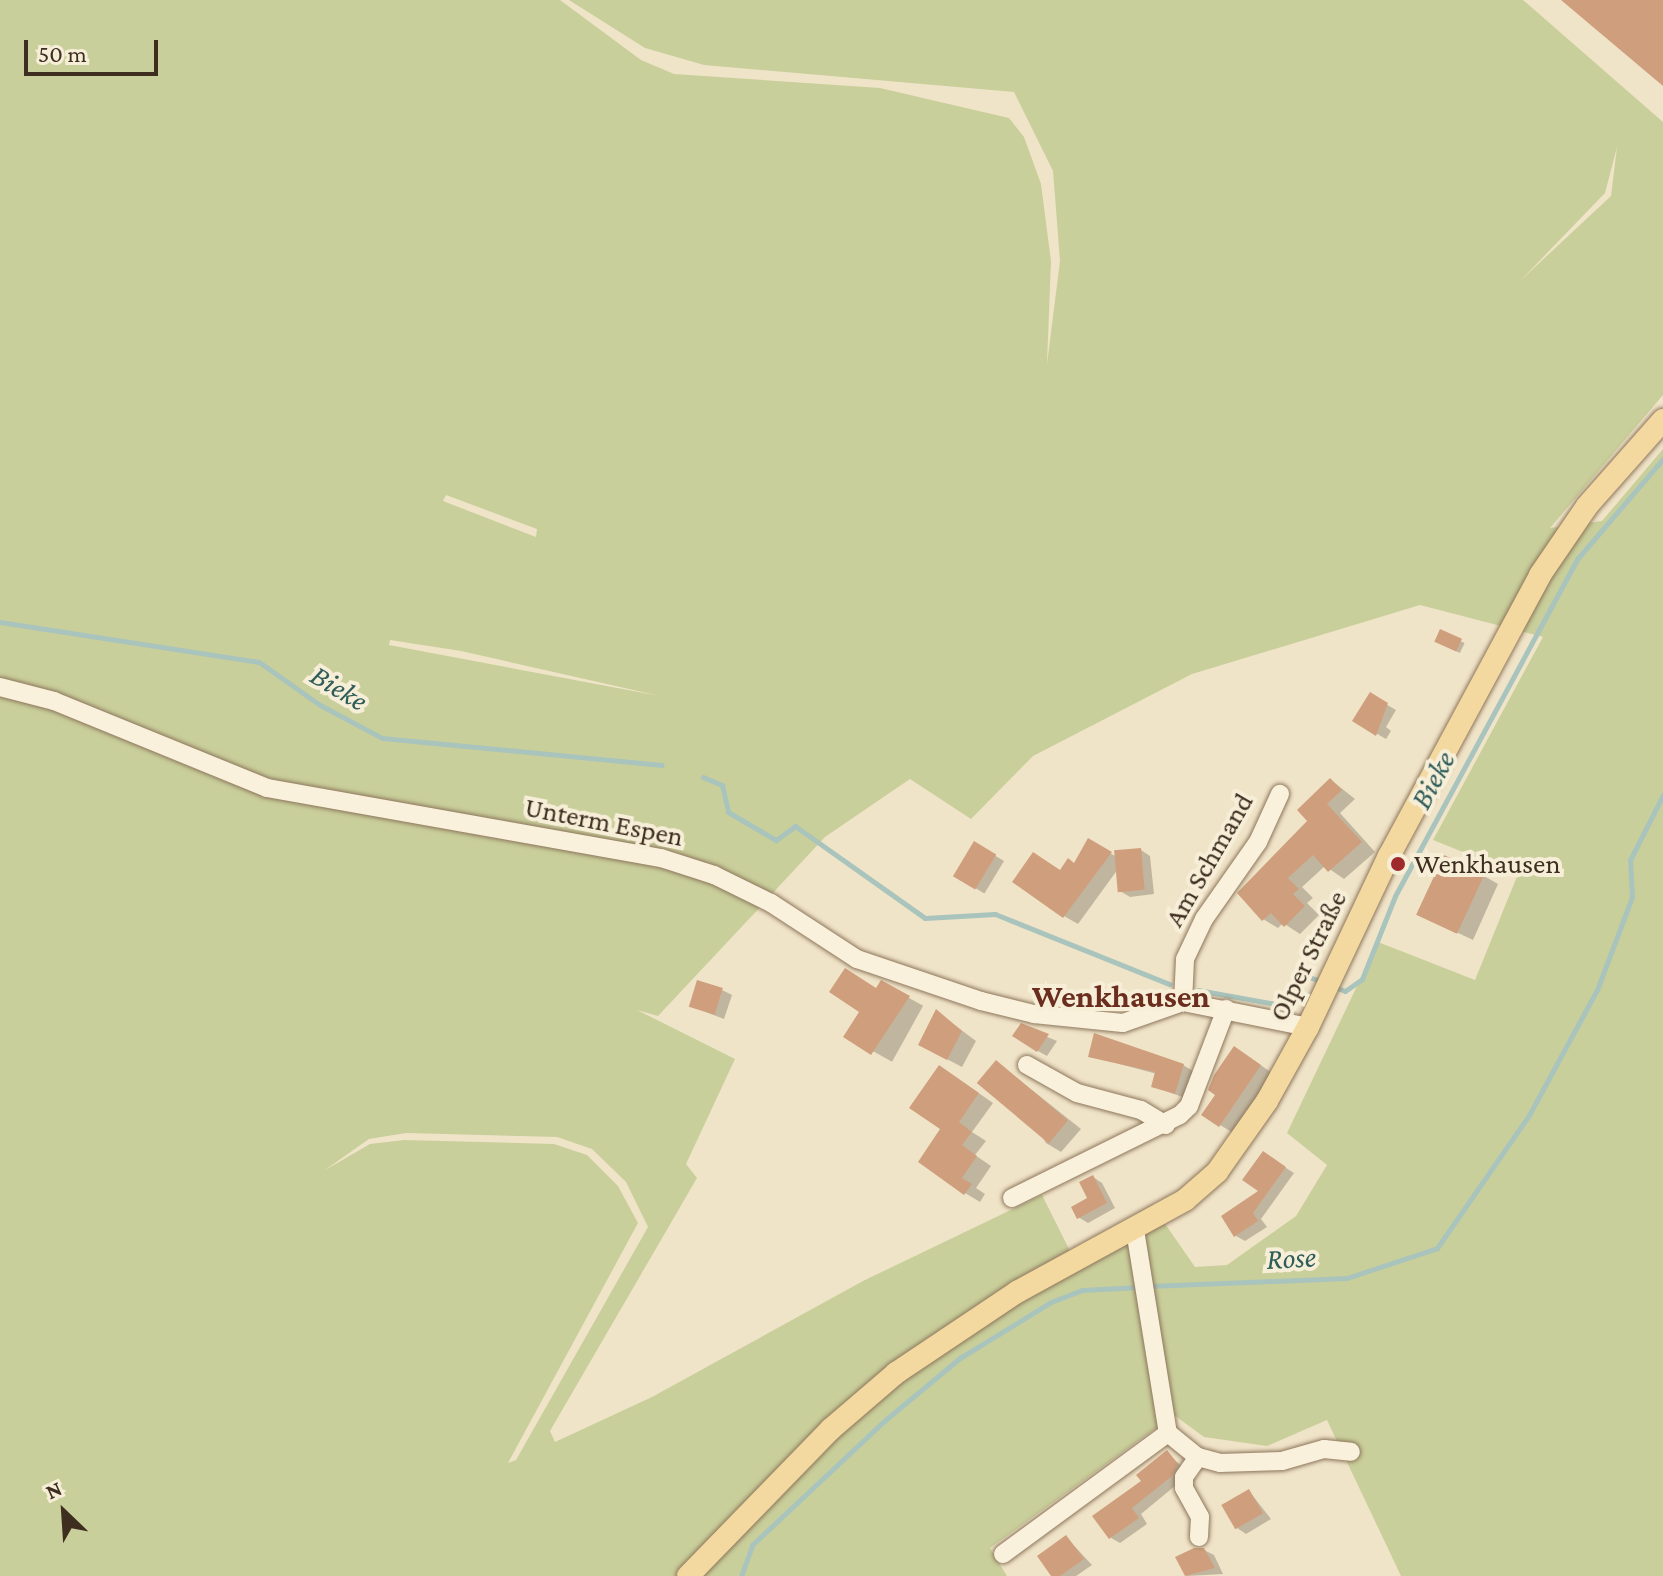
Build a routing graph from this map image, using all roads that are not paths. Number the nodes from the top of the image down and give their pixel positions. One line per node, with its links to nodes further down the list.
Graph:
1 (1663, 420): 6 (main road, Olper Straße)
2 (0, 687): 4 (street, Unterm Espen)
3 (1280, 794): 4 (street, Am Schmand)
4 (1183, 1002): 5 (street)
5 (1226, 1009): 6 (street); 8 (street)
6 (1308, 1027): 10 (main road, Olper Straße)
7 (1027, 1065): 8 (street)
8 (1166, 1125): 9 (street)
9 (1012, 1198)
10 (1135, 1230): 11 (street); 16 (main road, Olper Straße)
11 (1168, 1433): 13 (street); 15 (street)
12 (1351, 1452): 13 (street)
13 (1198, 1457): 14 (street)
14 (1199, 1537)
15 (1003, 1554)
16 (688, 1576)

